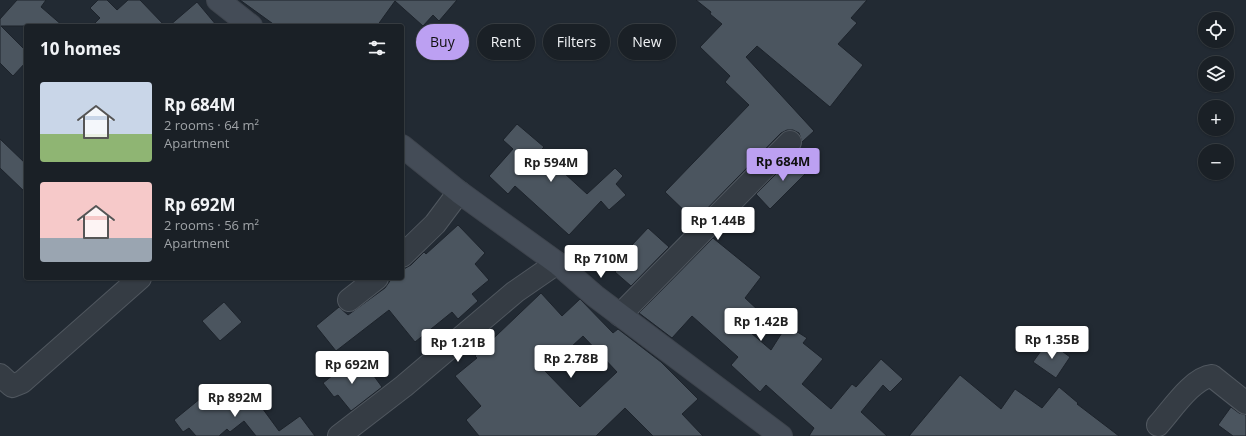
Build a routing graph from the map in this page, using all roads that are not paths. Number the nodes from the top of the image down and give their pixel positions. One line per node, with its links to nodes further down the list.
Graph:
1 (218, 0): 2 (street)
2 (248, 24)
3 (790, 142): 11 (street)
4 (404, 148): 5 (street)
5 (459, 192): 6 (street); 7 (street)
6 (404, 254)
7 (557, 263): 11 (street); 15 (street)
8 (138, 280): 12 (street)
9 (374, 280): 10 (street)
10 (349, 300)
11 (620, 315): 16 (street)
12 (0, 375)
13 (1246, 403): 14 (street)
14 (1158, 426)
15 (339, 436)
16 (781, 436)

